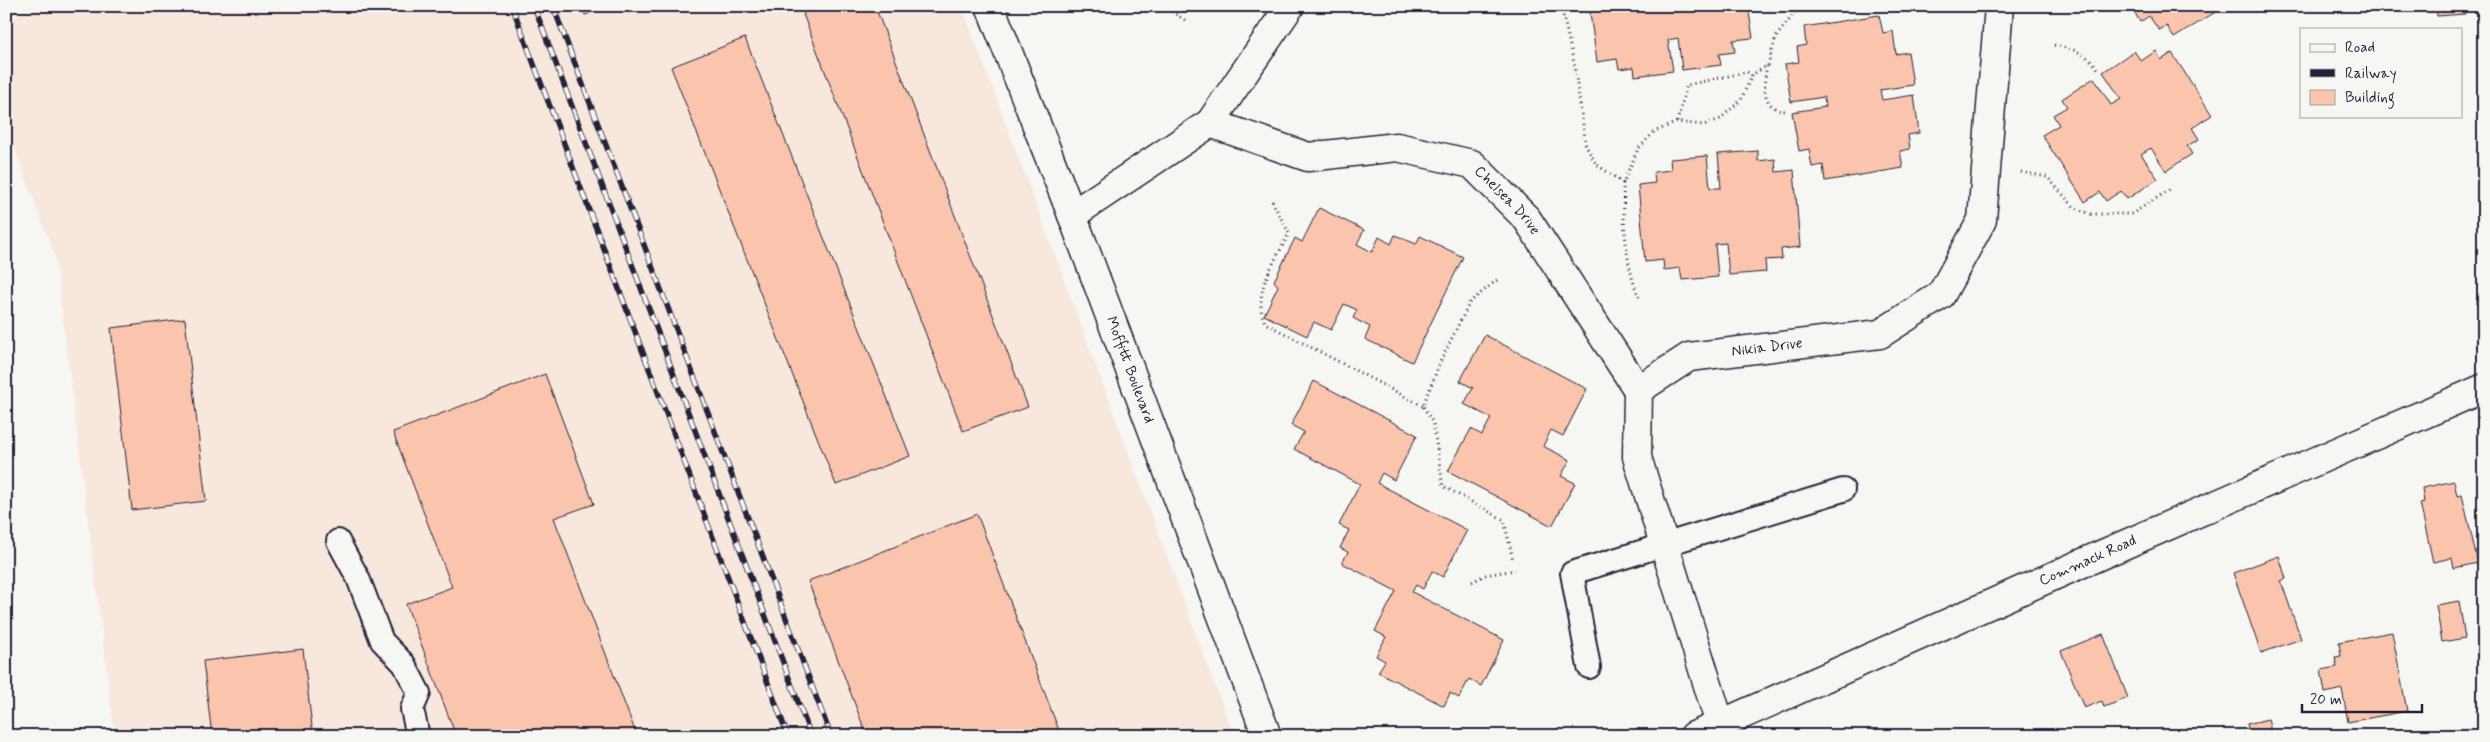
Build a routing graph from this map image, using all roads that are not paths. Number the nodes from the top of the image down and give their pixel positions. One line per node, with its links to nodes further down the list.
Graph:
1 (990, 6): 5 (street, Moffitt Boulevard)
2 (1290, 6): 4 (street)
3 (1999, 6): 7 (street, Nikia Drive)
4 (1210, 123): 5 (street); 7 (street, Chelsea Drive)
5 (1072, 214): 14 (street, Moffitt Boulevard)
6 (2484, 388): 12 (street, Commack Road)
7 (1638, 390): 10 (street)
8 (1843, 490): 10 (lane)
9 (338, 541): 13 (lane)
10 (1665, 545): 11 (lane); 12 (street)
11 (1589, 667)
12 (1720, 724): 15 (street, Commack Road)
13 (418, 736)
14 (1267, 736)
15 (1694, 736)

